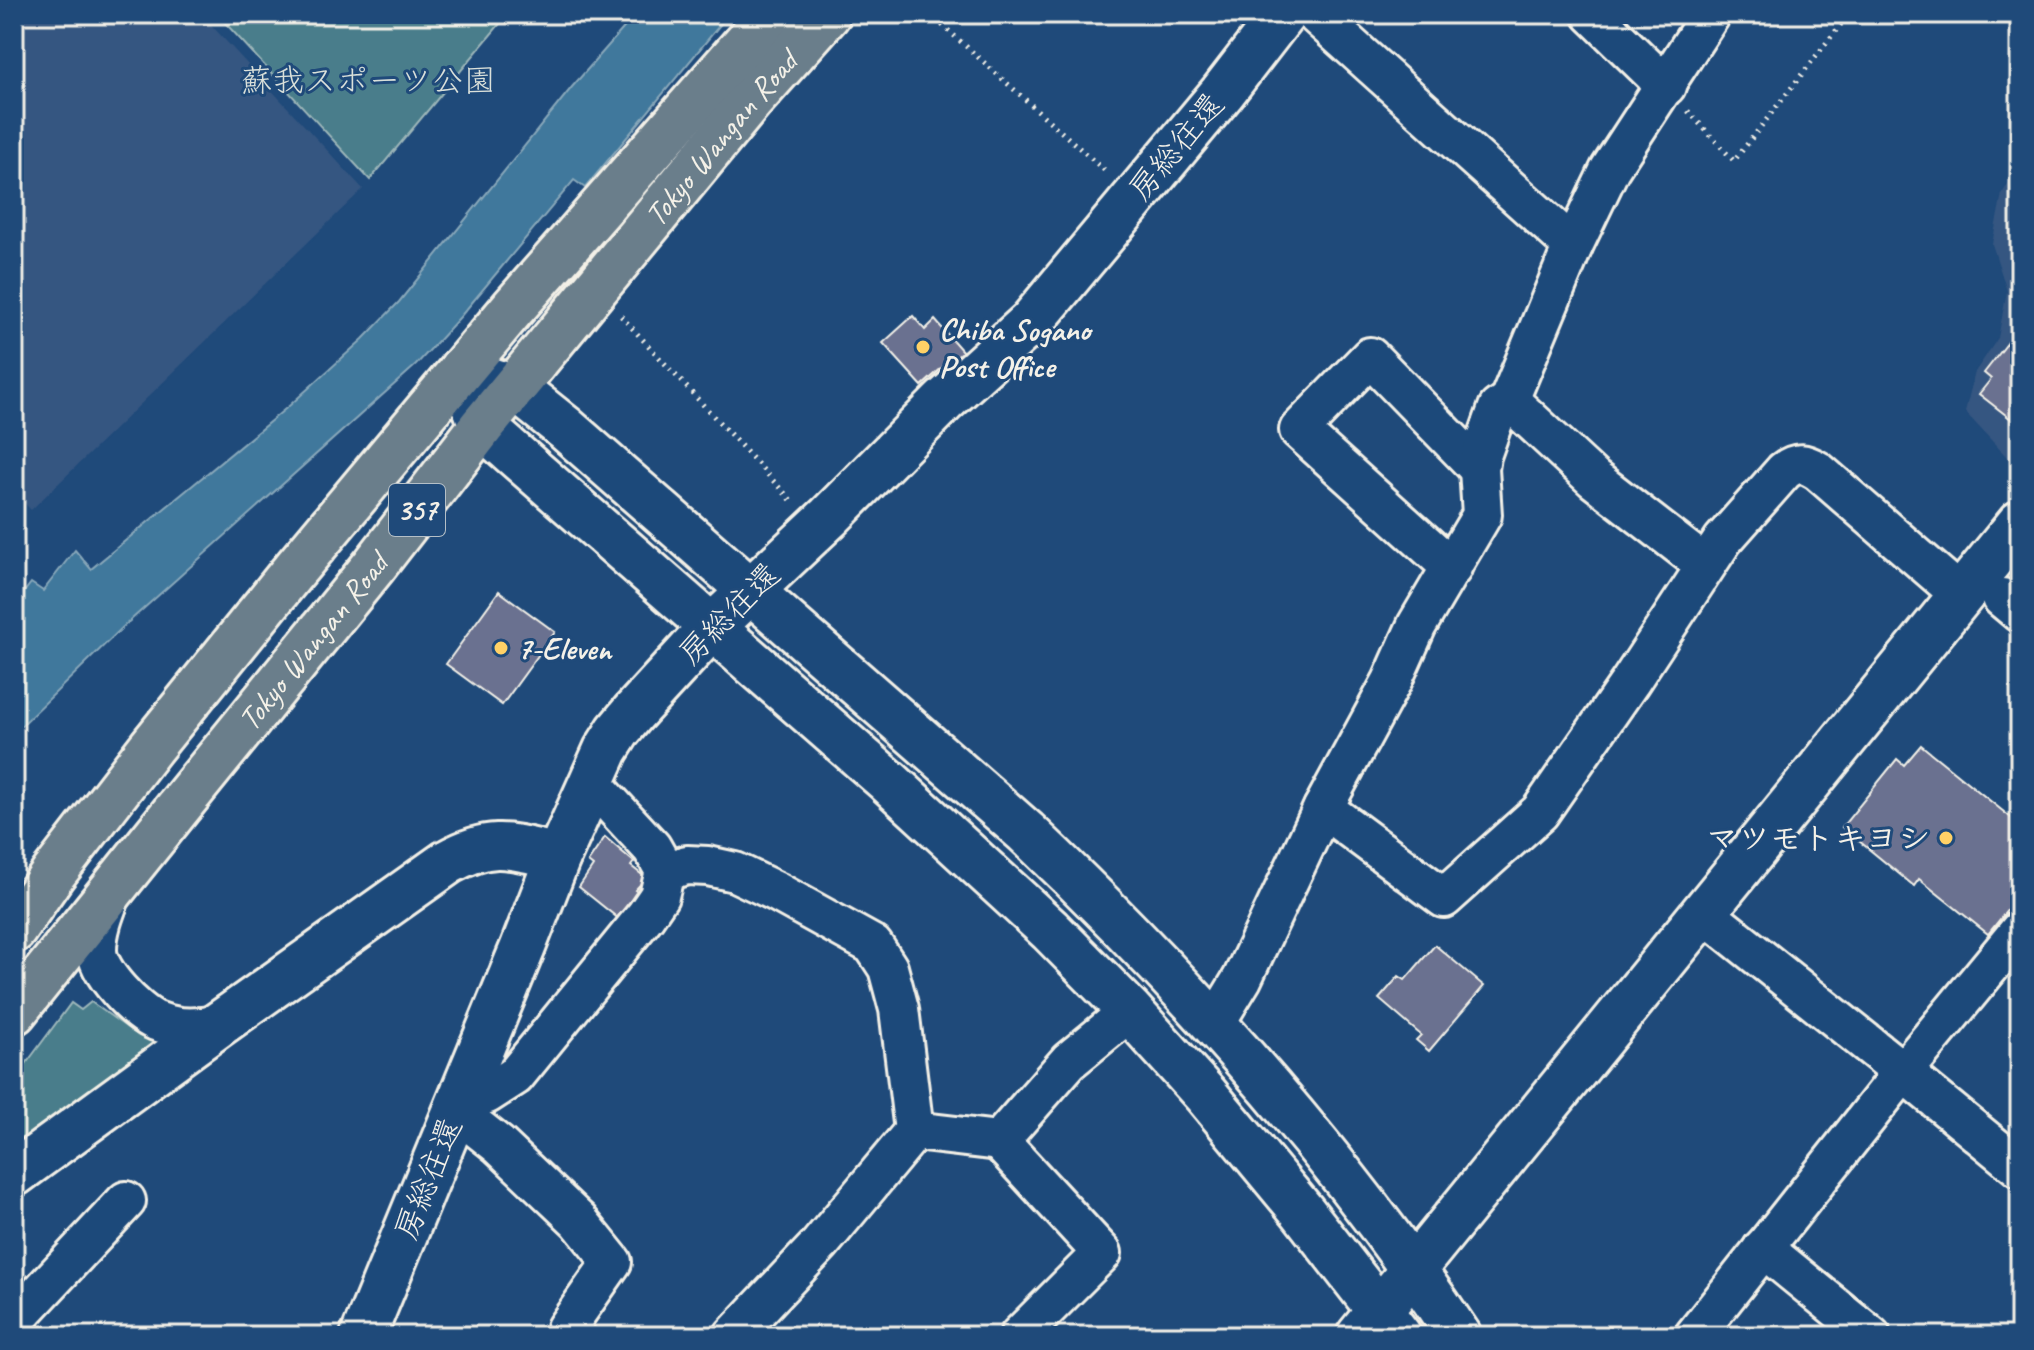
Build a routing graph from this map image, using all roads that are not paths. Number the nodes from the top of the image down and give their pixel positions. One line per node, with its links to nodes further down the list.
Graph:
1 (771, 14): 9 (highway, Tokyo Wangan Road / 357)
2 (828, 14): 10 (highway, Tokyo Wangan Road / 357)
3 (1283, 14): 17 (street, 房総往還)
4 (1315, 14): 8 (street)
5 (1592, 14): 7 (street)
6 (1711, 14): 7 (street)
7 (1666, 86): 8 (street)
8 (1573, 246): 11 (street)
9 (461, 370): 10 (street); 12 (street); 26 (highway, Tokyo Wangan Road / 357)
10 (515, 388): 12 (highway, Tokyo Wangan Road / 357); 17 (street)
11 (1509, 400): 13 (street); 15 (street)
12 (482, 426): 19 (street); 24 (highway, Tokyo Wangan Road / 357)
13 (1479, 469): 16 (street); 16 (street)
14 (2020, 523): 18 (street)
15 (1705, 565): 18 (street); 21 (street)
16 (1452, 568): 21 (street)
17 (751, 590): 19 (street, 房総往還); 31 (street)
18 (1994, 602): 25 (street)
19 (711, 628): 20 (street, 房総往還); 28 (street)
20 (591, 782): 22 (street, 房総往還); 23 (street)
21 (1323, 808): 31 (street)
22 (558, 857): 30 (street); 33 (street, 房総往還)
23 (665, 871): 33 (street); 34 (street)
24 (113, 889): 29 (highway, Tokyo Wangan Road / 357); 30 (street)
25 (1704, 913): 32 (street); 40 (street)
26 (14, 930)
27 (2020, 930): 32 (street)
28 (1130, 1011): 35 (street); 42 (street)
29 (14, 1012)
30 (218, 1025): 37 (street)
31 (1214, 1025): 40 (street)
32 (1903, 1072): 36 (street); 39 (street)
33 (457, 1107): 43 (street, 房総往還); 44 (street)
34 (914, 1131): 35 (street); 45 (street)
35 (999, 1141): 46 (street)
36 (2020, 1168)
37 (14, 1174)
38 (126, 1201): 41 (street)
39 (1763, 1248): 48 (street); 49 (street)
40 (1413, 1267): 42 (street); 47 (street)
41 (14, 1321)
42 (1379, 1327)
43 (363, 1336)
44 (576, 1336)
45 (733, 1336)
46 (1019, 1336)
47 (1459, 1336)
48 (1694, 1336)
49 (1871, 1336)

